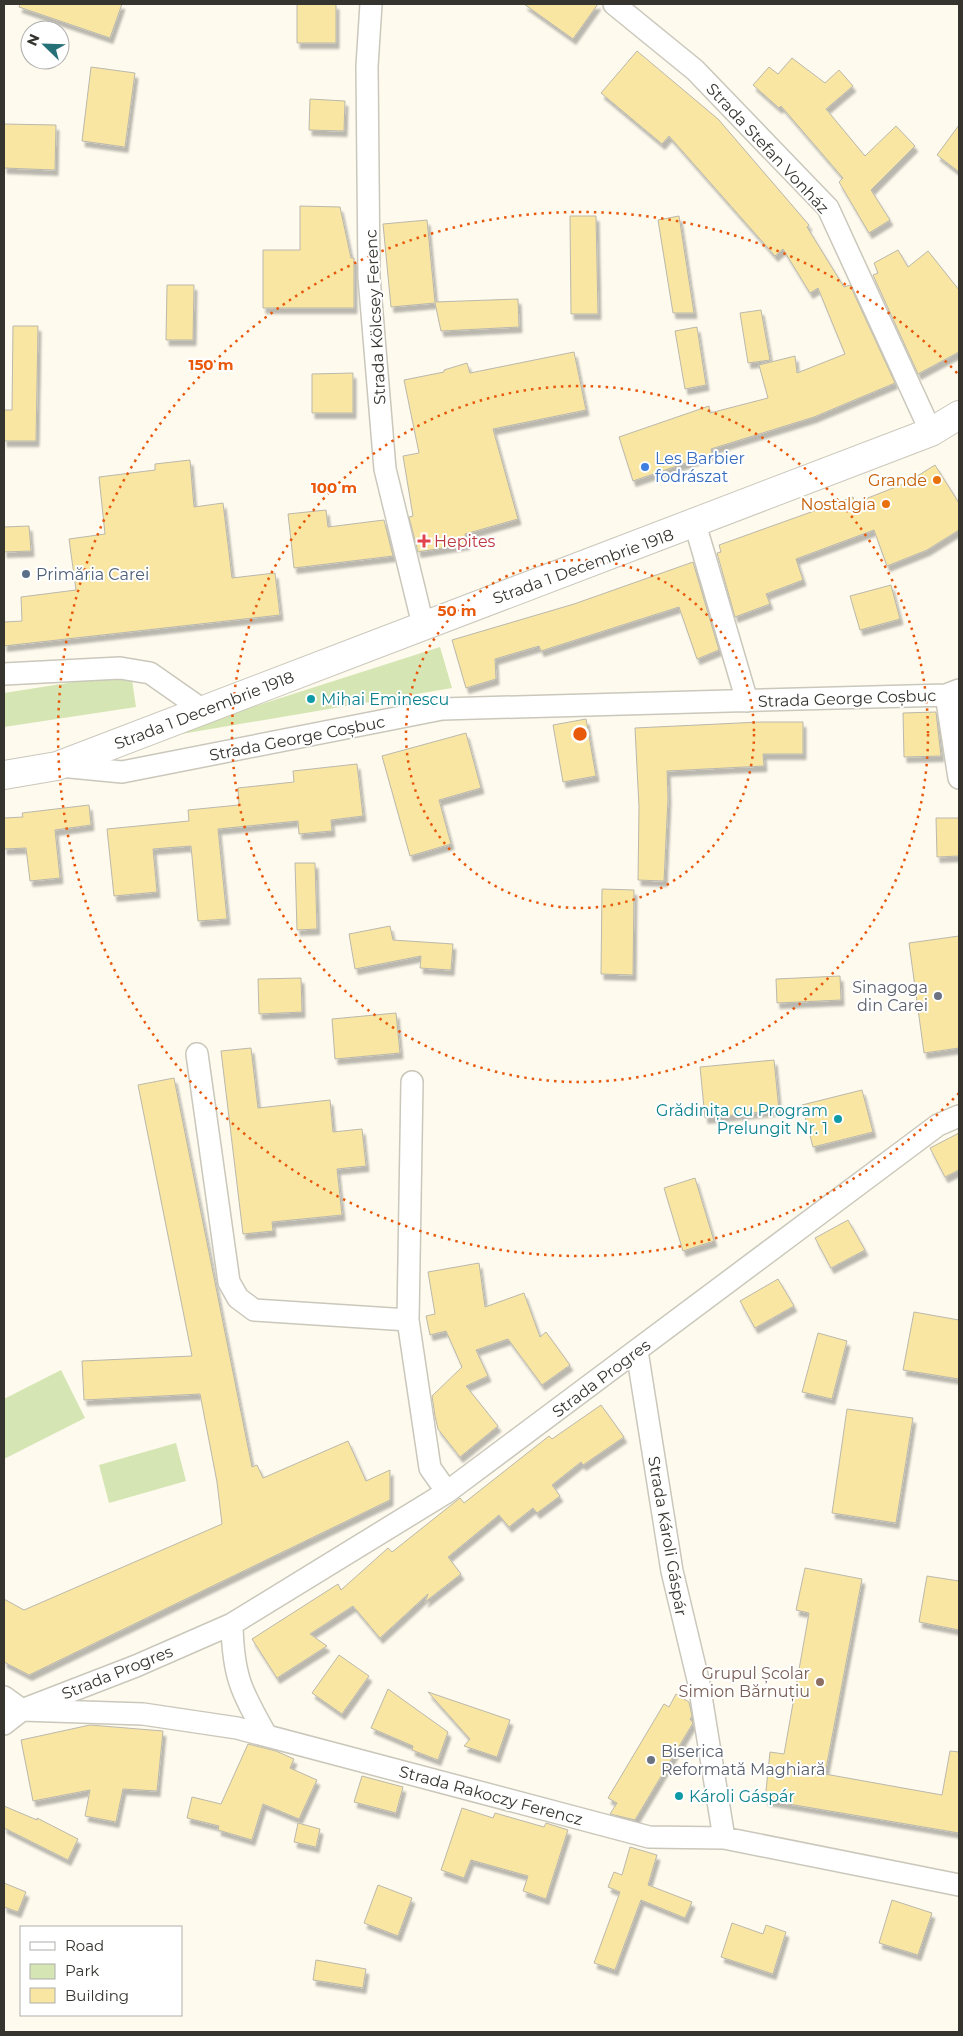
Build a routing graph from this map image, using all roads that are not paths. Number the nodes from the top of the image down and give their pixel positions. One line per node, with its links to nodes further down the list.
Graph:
1 (371, 4): 6 (street, Strada Kölcsey Ferenc)
2 (614, 4): 4 (street, Strada Stefan Vonház)
3 (959, 415): 4 (main road, Strada 1 Decembrie 1918)
4 (931, 432): 5 (main road, Strada 1 Decembrie 1918)
5 (695, 524): 6 (main road, Strada 1 Decembrie 1918); 9 (street, Strada George Coșbuc)
6 (423, 625): 10 (main road, Strada 1 Decembrie 1918)
7 (4, 674): 10 (street)
8 (955, 694): 9 (street, Strada George Coșbuc); 13 (street)
9 (747, 701): 11 (street, Strada George Coșbuc)
10 (203, 710): 11 (main road, Strada 1 Decembrie 1918)
11 (57, 766): 12 (main road, Strada 1 Decembrie 1918)
12 (4, 775)
13 (959, 778)
14 (197, 1054): 17 (street)
15 (412, 1082): 17 (street)
16 (959, 1116): 18 (street, Strada Progres)
17 (408, 1320): 19 (street)
18 (637, 1351): 19 (street, Strada Progres); 25 (street, Strada Károli Gáspár)
19 (447, 1492): 20 (street, Strada Progres)
20 (232, 1624): 22 (street, Strada Progres); 24 (street)
21 (4, 1698): 22 (street)
22 (22, 1710): 23 (street, Strada Progres); 24 (street, Strada Rakoczy Ferencz)
23 (4, 1724)
24 (266, 1735): 25 (street, Strada Rakoczy Ferencz)
25 (724, 1838): 26 (street, Strada Rakoczy Ferencz)
26 (959, 1884)

